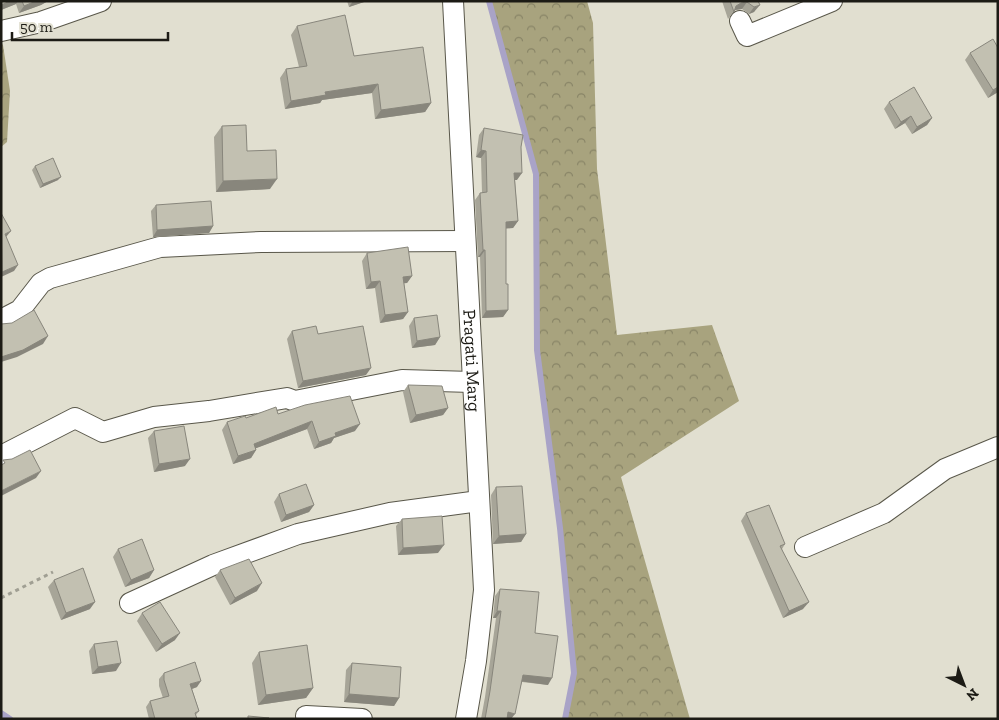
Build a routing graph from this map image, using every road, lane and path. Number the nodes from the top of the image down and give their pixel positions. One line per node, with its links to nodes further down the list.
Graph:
1 (101, 1): 5 (street)
2 (453, 1): 6 (street, Pragati Marg)
3 (832, 1): 4 (street)
4 (740, 22)
5 (1, 32)
6 (465, 241): 7 (street); 8 (street, Pragati Marg)
7 (1, 320)
8 (472, 382): 10 (street); 11 (street, Pragati Marg)
9 (998, 447): 12 (street)
10 (1, 456)
11 (479, 501): 15 (street); 18 (street, Pragati Marg)
12 (805, 547)
13 (53, 572): 14 (path)
14 (1, 598)
15 (130, 603)
16 (306, 716): 17 (street)
17 (362, 719)
18 (466, 719)

